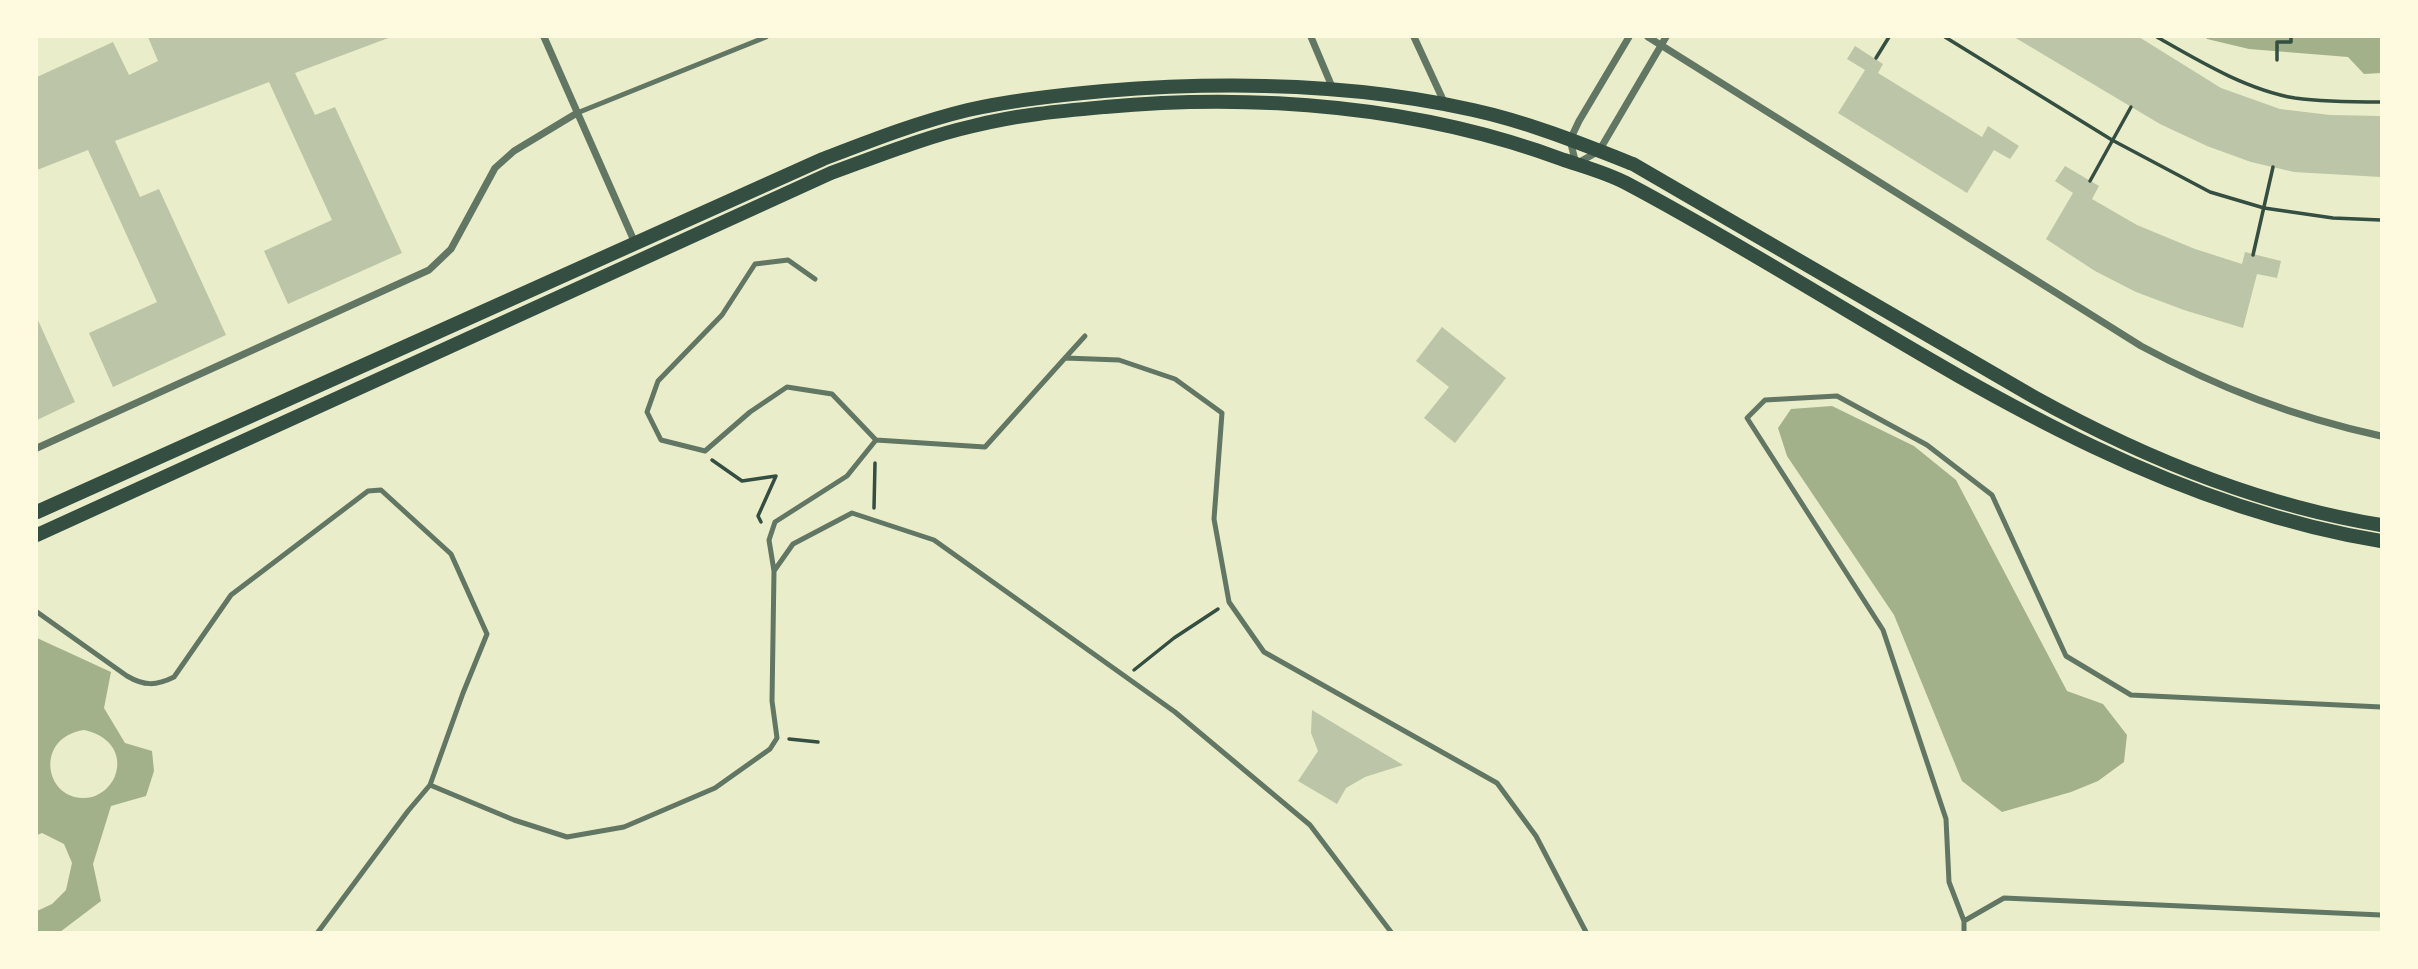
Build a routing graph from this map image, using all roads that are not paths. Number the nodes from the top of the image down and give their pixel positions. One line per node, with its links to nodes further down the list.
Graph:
1 (544, 37): 11 (street)
2 (766, 37): 11 (lane)
3 (1311, 37): 9 (street)
4 (1414, 37): 10 (street)
5 (1629, 37): 12 (street)
6 (1648, 37): 8 (street)
7 (1666, 37): 8 (street)
8 (1662, 45): 13 (street); 19 (street)
9 (1333, 90): 10 (main road); 15 (main road)
10 (1445, 105): 12 (main road)
11 (577, 113): 15 (street); 21 (street)
12 (1570, 140): 13 (main road); 14 (street)
13 (1599, 151): 14 (street); 23 (main road)
14 (1576, 164): 24 (main road); 25 (main road)
15 (635, 243): 22 (main road)
16 (814, 279): 20 (lane)
17 (1085, 336): 18 (lane)
18 (1065, 358): 20 (lane); 34 (lane)
19 (2381, 436)
20 (876, 440): 26 (lane)
21 (37, 448)
22 (37, 512)
23 (2381, 524)
24 (37, 535)
25 (2381, 541)
26 (774, 571): 29 (lane); 33 (lane)
27 (37, 612): 29 (lane)
28 (2381, 707): 31 (lane)
29 (430, 785): 32 (lane)
30 (2381, 915): 31 (lane)
31 (1964, 920): 35 (lane)
32 (318, 932)
33 (1391, 932)
34 (1586, 932)
35 (1964, 932)

